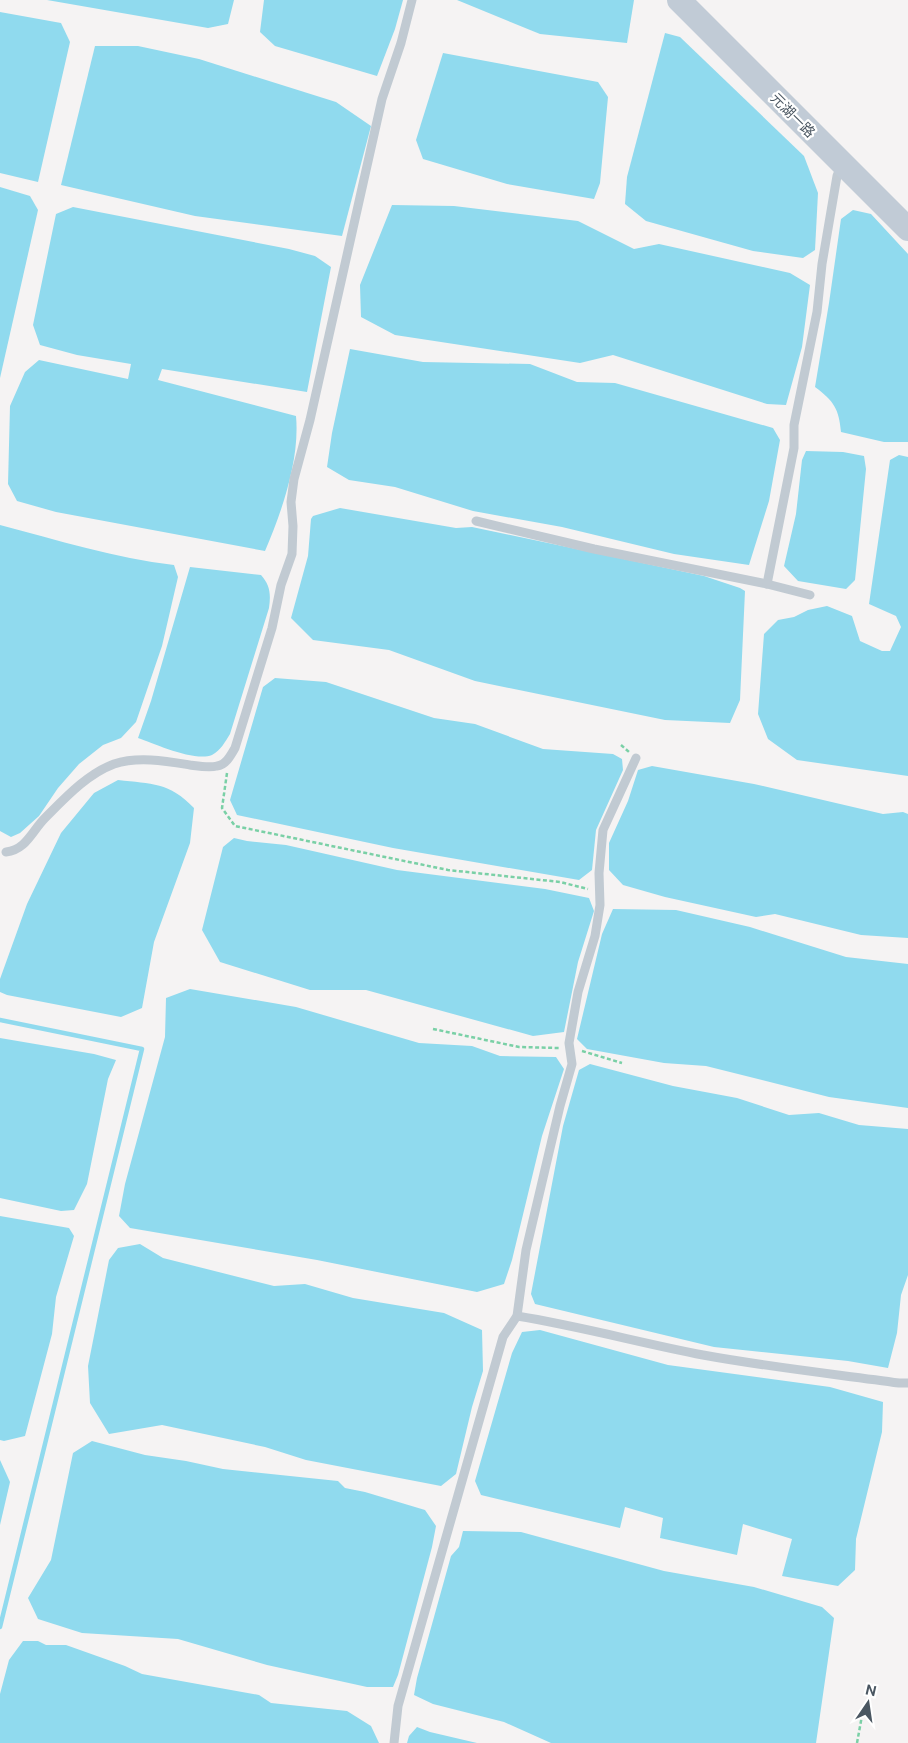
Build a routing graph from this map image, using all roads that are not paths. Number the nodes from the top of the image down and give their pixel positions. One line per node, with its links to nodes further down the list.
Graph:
1 (412, 0): 9 (lane)
2 (679, 0): 3 (main road, 元湖一路)
3 (842, 163): 4 (main road, 元湖一路); 6 (lane)
4 (908, 229)
5 (476, 521): 6 (lane)
6 (766, 584): 7 (lane)
7 (810, 595)
8 (636, 758): 10 (lane)
9 (6, 852)
10 (517, 1316): 11 (lane); 12 (lane)
11 (908, 1383)
12 (394, 1743)

